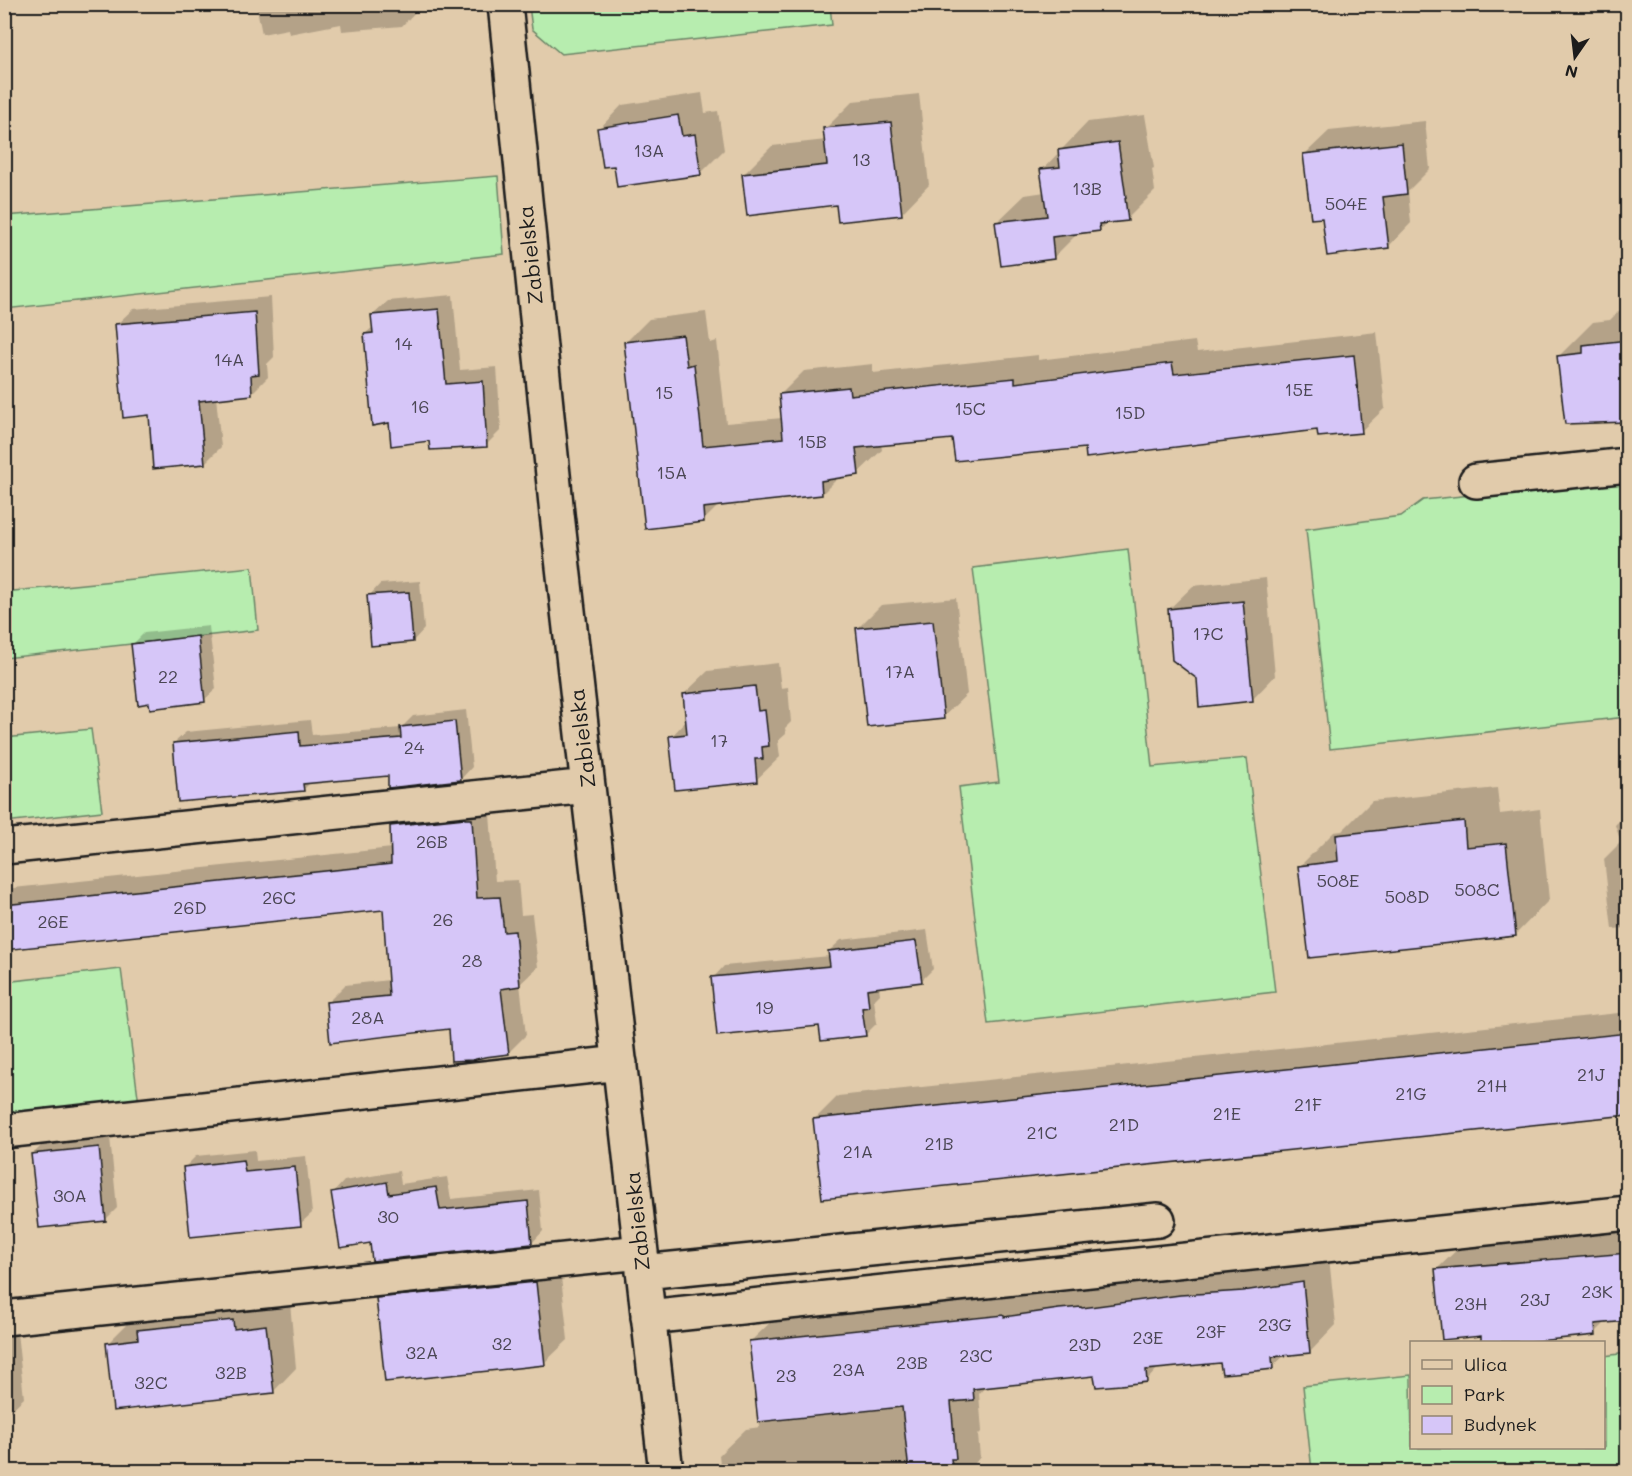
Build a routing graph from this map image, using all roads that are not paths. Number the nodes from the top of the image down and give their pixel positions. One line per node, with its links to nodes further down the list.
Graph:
1 (505, 4): 4 (street, Zabielska)
2 (1628, 465): 3 (street)
3 (1476, 482)
4 (588, 786): 5 (street); 6 (street, Zabielska)
5 (4, 847)
6 (620, 1063): 7 (street); 10 (street, Zabielska)
7 (4, 1131)
8 (1628, 1213): 11 (street)
9 (1158, 1220): 10 (street)
10 (642, 1262): 11 (street, Zabielska); 12 (street)
11 (648, 1317): 13 (street, Zabielska)
12 (4, 1318)
13 (666, 1472)

